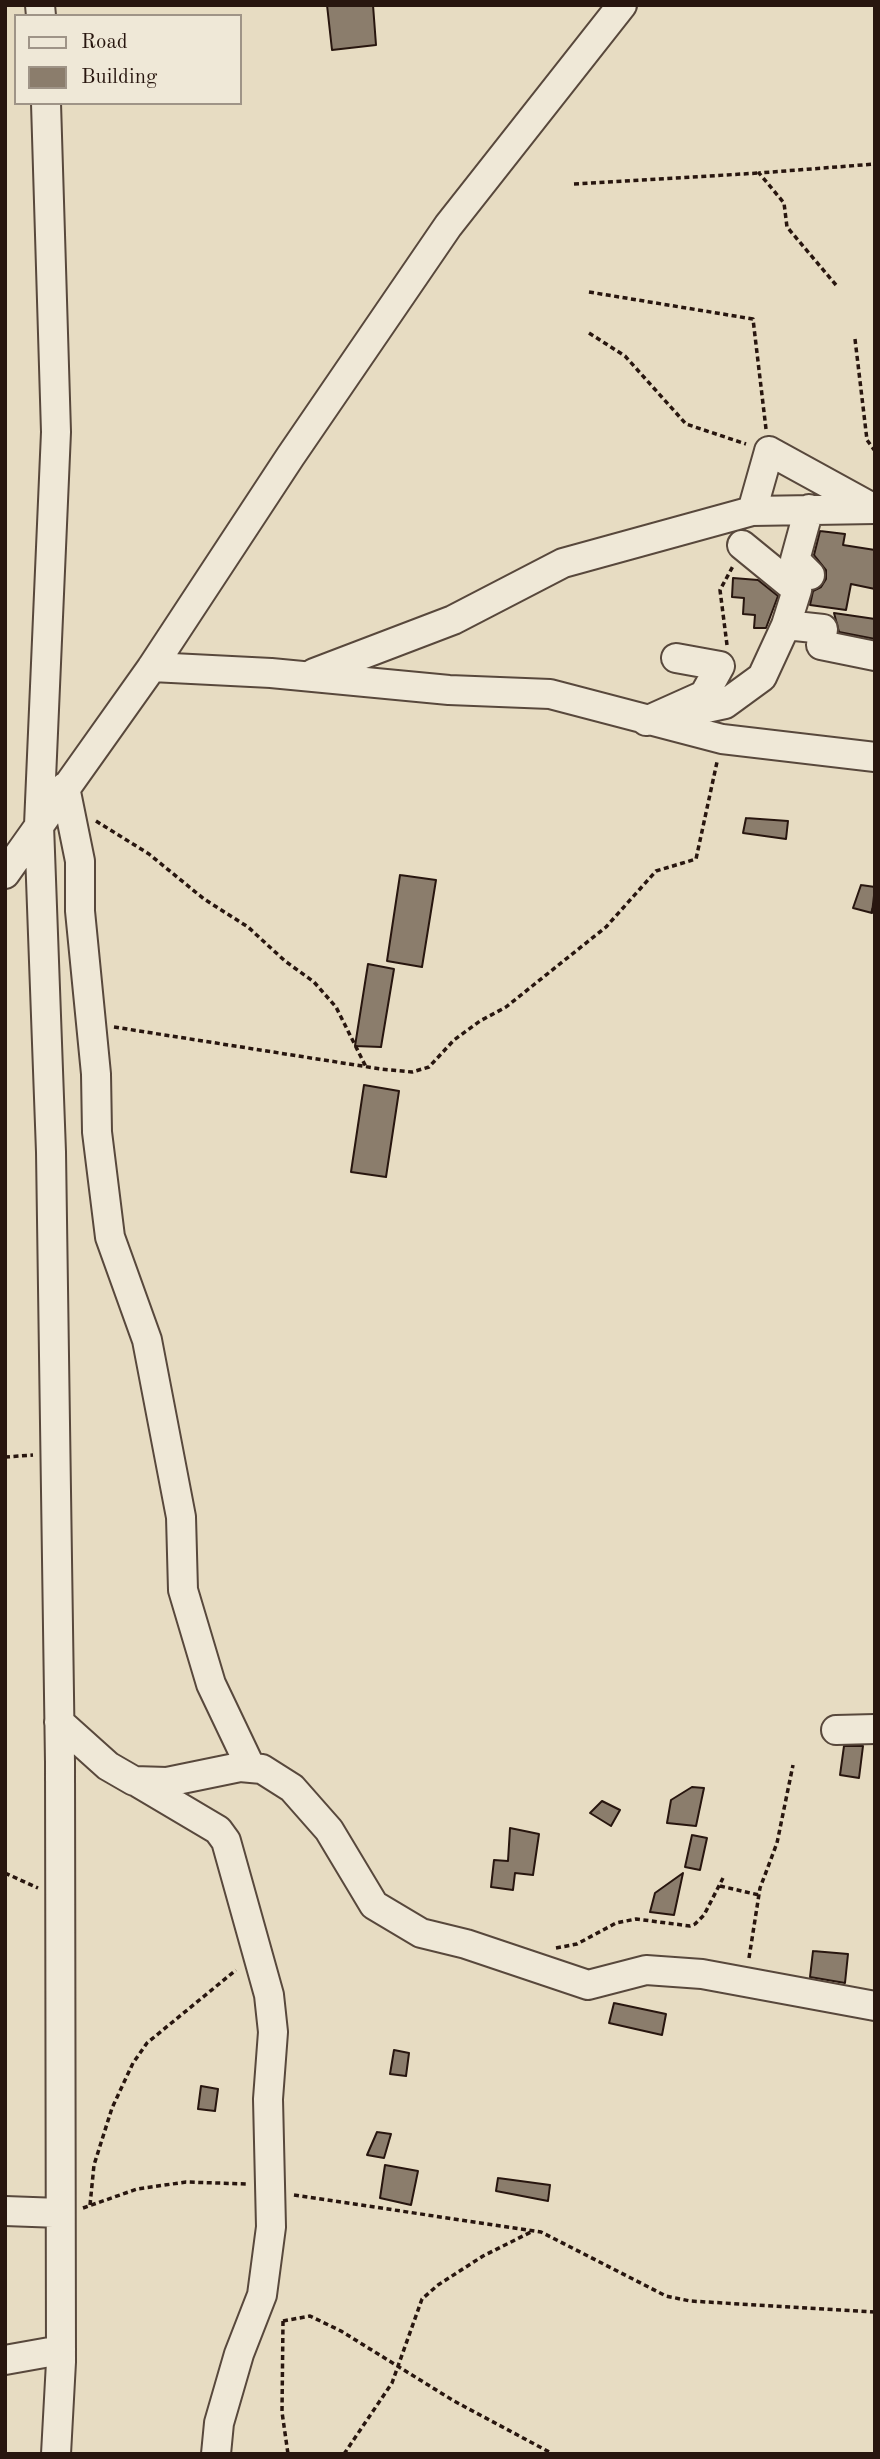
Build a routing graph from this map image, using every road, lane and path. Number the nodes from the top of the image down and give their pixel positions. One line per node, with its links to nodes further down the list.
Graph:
1 (622, 5): 21 (street)
2 (46, 105): 27 (street)
3 (875, 164): 4 (path)
4 (759, 173): 5 (path); 6 (path)
5 (574, 184)
6 (836, 285)
7 (589, 292): 10 (path)
8 (589, 332): 10 (path)
9 (855, 338): 11 (path)
10 (769, 451): 12 (street); 14 (street)
11 (875, 451)
12 (874, 501): 13 (street)
13 (809, 509): 14 (street); 16 (street)
14 (752, 511): 22 (street)
15 (742, 545): 17 (street); 20 (path)
16 (810, 575)
17 (786, 625): 18 (street); 23 (street)
18 (875, 656)
19 (676, 658): 20 (street)
20 (720, 666): 23 (street)
21 (152, 667): 22 (street); 26 (street)
22 (308, 675): 23 (street)
23 (646, 721): 24 (street)
24 (722, 739): 25 (street); 32 (path)
25 (875, 757)
26 (67, 796): 27 (street); 31 (street); 32 (path)
27 (39, 825): 28 (street); 33 (street)
28 (5, 874)
29 (875, 902): 30 (path)
30 (872, 912)
31 (92, 1024): 32 (path); 37 (street)
32 (366, 1067)
33 (59, 1722): 38 (street); 43 (street)
34 (875, 1729): 35 (street)
35 (836, 1730)
36 (793, 1765): 42 (path)
37 (251, 1768): 38 (street); 46 (street)
38 (134, 1781): 45 (street)
39 (5, 1873): 43 (path)
40 (723, 1878): 41 (path)
41 (719, 1885): 42 (path); 44 (path)
42 (759, 1895): 46 (path)
43 (60, 1899): 51 (street)
44 (544, 1948)
45 (257, 1953): 48 (street); 49 (path)
46 (745, 1981): 47 (street)
47 (875, 2006)
48 (269, 2185): 49 (path); 52 (path); 60 (street)
49 (90, 2206): 51 (path)
50 (5, 2211): 51 (street)
51 (60, 2213): 56 (street)
52 (533, 2231): 53 (path); 58 (path)
53 (875, 2312)
54 (281, 2314): 55 (path)
55 (284, 2321): 58 (path); 61 (path)
56 (61, 2350): 57 (street); 59 (street)
57 (5, 2360)
58 (398, 2367): 62 (path); 63 (path)
59 (56, 2454)
60 (216, 2454)
61 (288, 2454)
62 (344, 2454)
63 (553, 2454)

